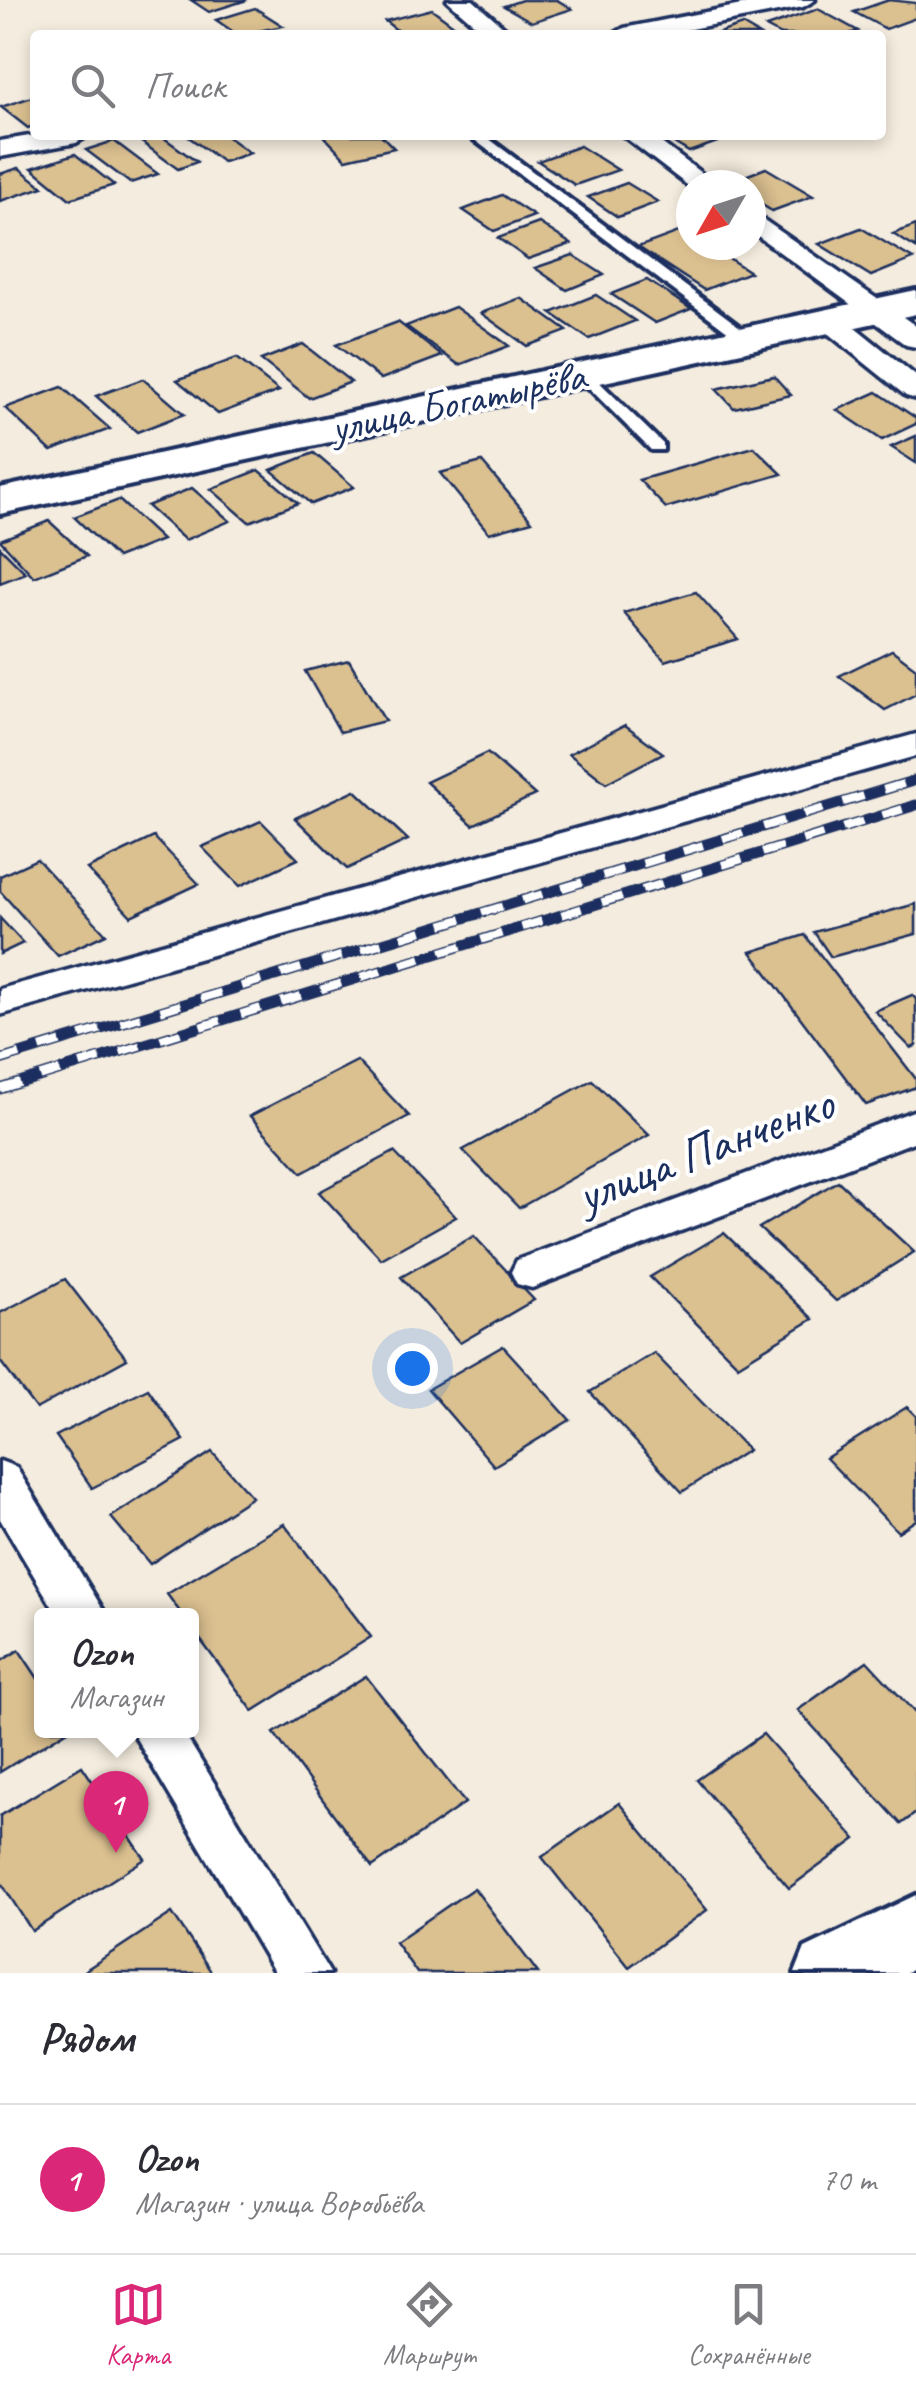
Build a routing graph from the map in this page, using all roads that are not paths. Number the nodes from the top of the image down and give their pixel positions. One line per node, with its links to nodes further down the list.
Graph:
1 (459, 0): 3 (street)
2 (803, 0): 4 (street)
3 (495, 30)
4 (650, 30)
5 (49, 140): 8 (street)
6 (482, 140): 13 (lane)
7 (642, 140): 9 (street)
8 (0, 149)
9 (683, 170)
10 (766, 228): 11 (street)
11 (897, 306): 12 (street, улица Богатырёва); 14 (street)
12 (830, 321): 13 (street, улица Богатырёва); 16 (street)
13 (747, 339): 15 (street, улица Богатырёва)
14 (916, 340)
15 (583, 374): 17 (lane); 18 (street, улица Богатырёва)
16 (916, 390)
17 (657, 447)
18 (0, 501)
19 (916, 746): 20 (street)
20 (0, 1002)
21 (916, 1124): 22 (street, улица Панченко)
22 (532, 1272)
23 (0, 1480): 24 (street)
24 (79, 1608)
25 (160, 1738): 27 (street)
26 (916, 1930): 28 (street)
27 (304, 1973)
28 (832, 1973)

